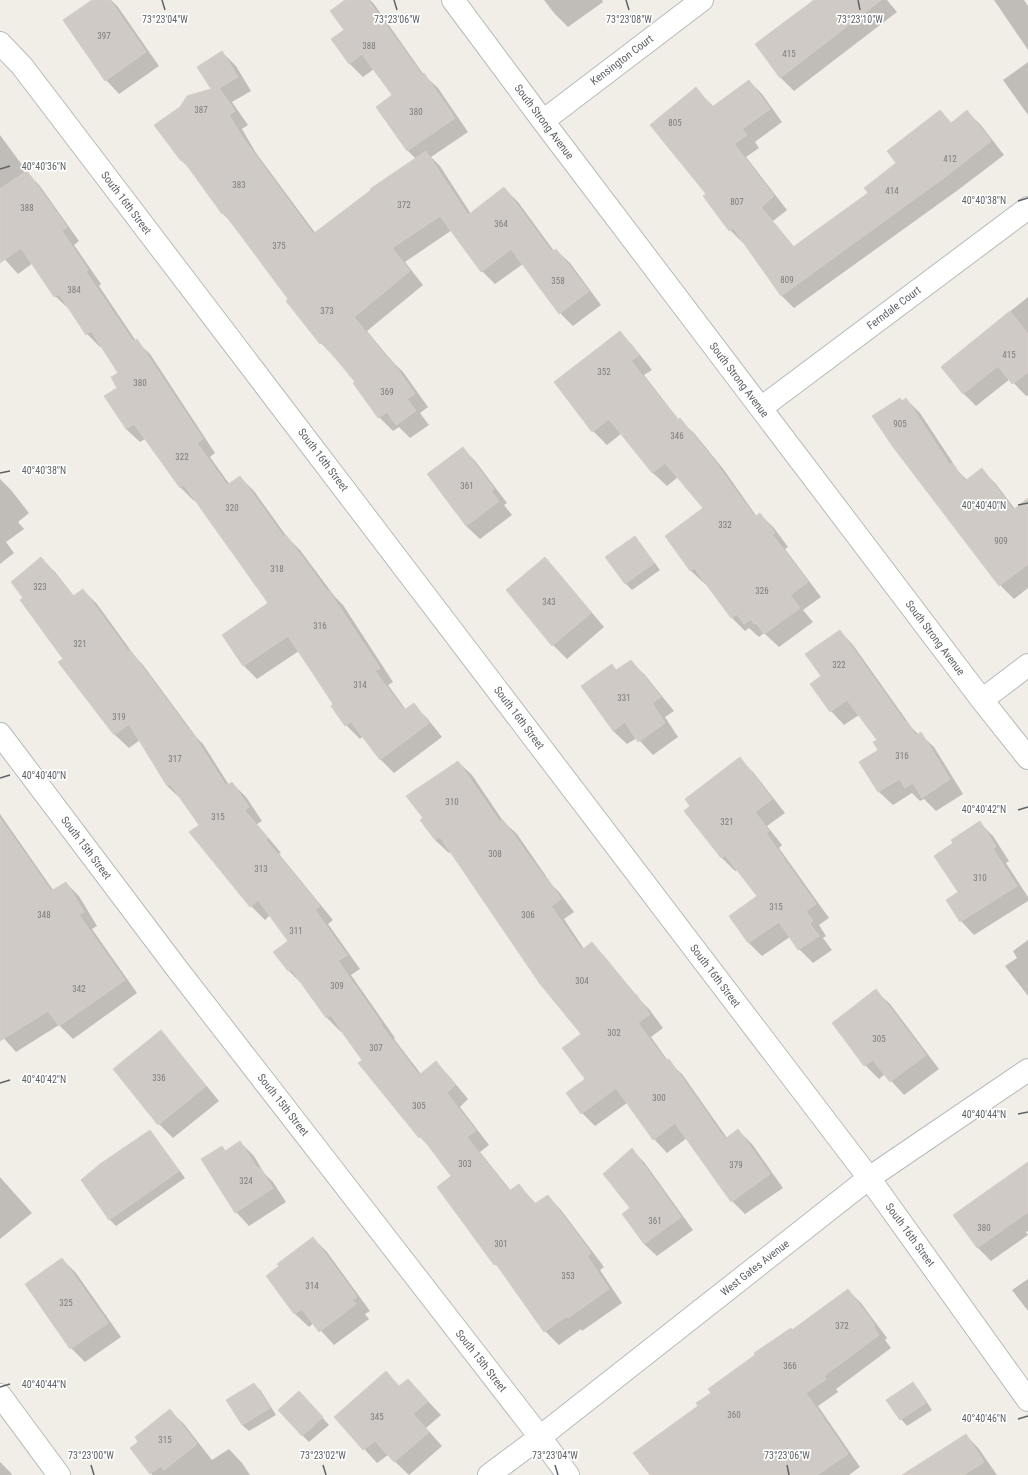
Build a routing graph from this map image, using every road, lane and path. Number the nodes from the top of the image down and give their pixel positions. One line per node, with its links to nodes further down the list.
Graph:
1 (453, 0): 4 (street, South Strong Avenue)
2 (702, 0): 4 (street, Kensington Court)
3 (0, 44): 12 (street, South 16th Street)
4 (543, 121): 6 (street, South Strong Avenue)
5 (1028, 208): 6 (street, Ferndale Court)
6 (760, 408): 8 (street, South Strong Avenue)
7 (1028, 665): 8 (street)
8 (982, 700): 10 (street, South Strong Avenue)
9 (0, 734): 15 (street, South 15th Street)
10 (1028, 758)
11 (1028, 1070): 12 (street, West Gates Avenue)
12 (869, 1178): 14 (street, South 16th Street); 15 (street, West Gates Avenue)
13 (0, 1395): 16 (street)
14 (1028, 1400)
15 (540, 1437): 17 (street, West Gates Avenue); 18 (street, South 15th Street)
16 (59, 1475)
17 (489, 1475)
18 (568, 1475)

